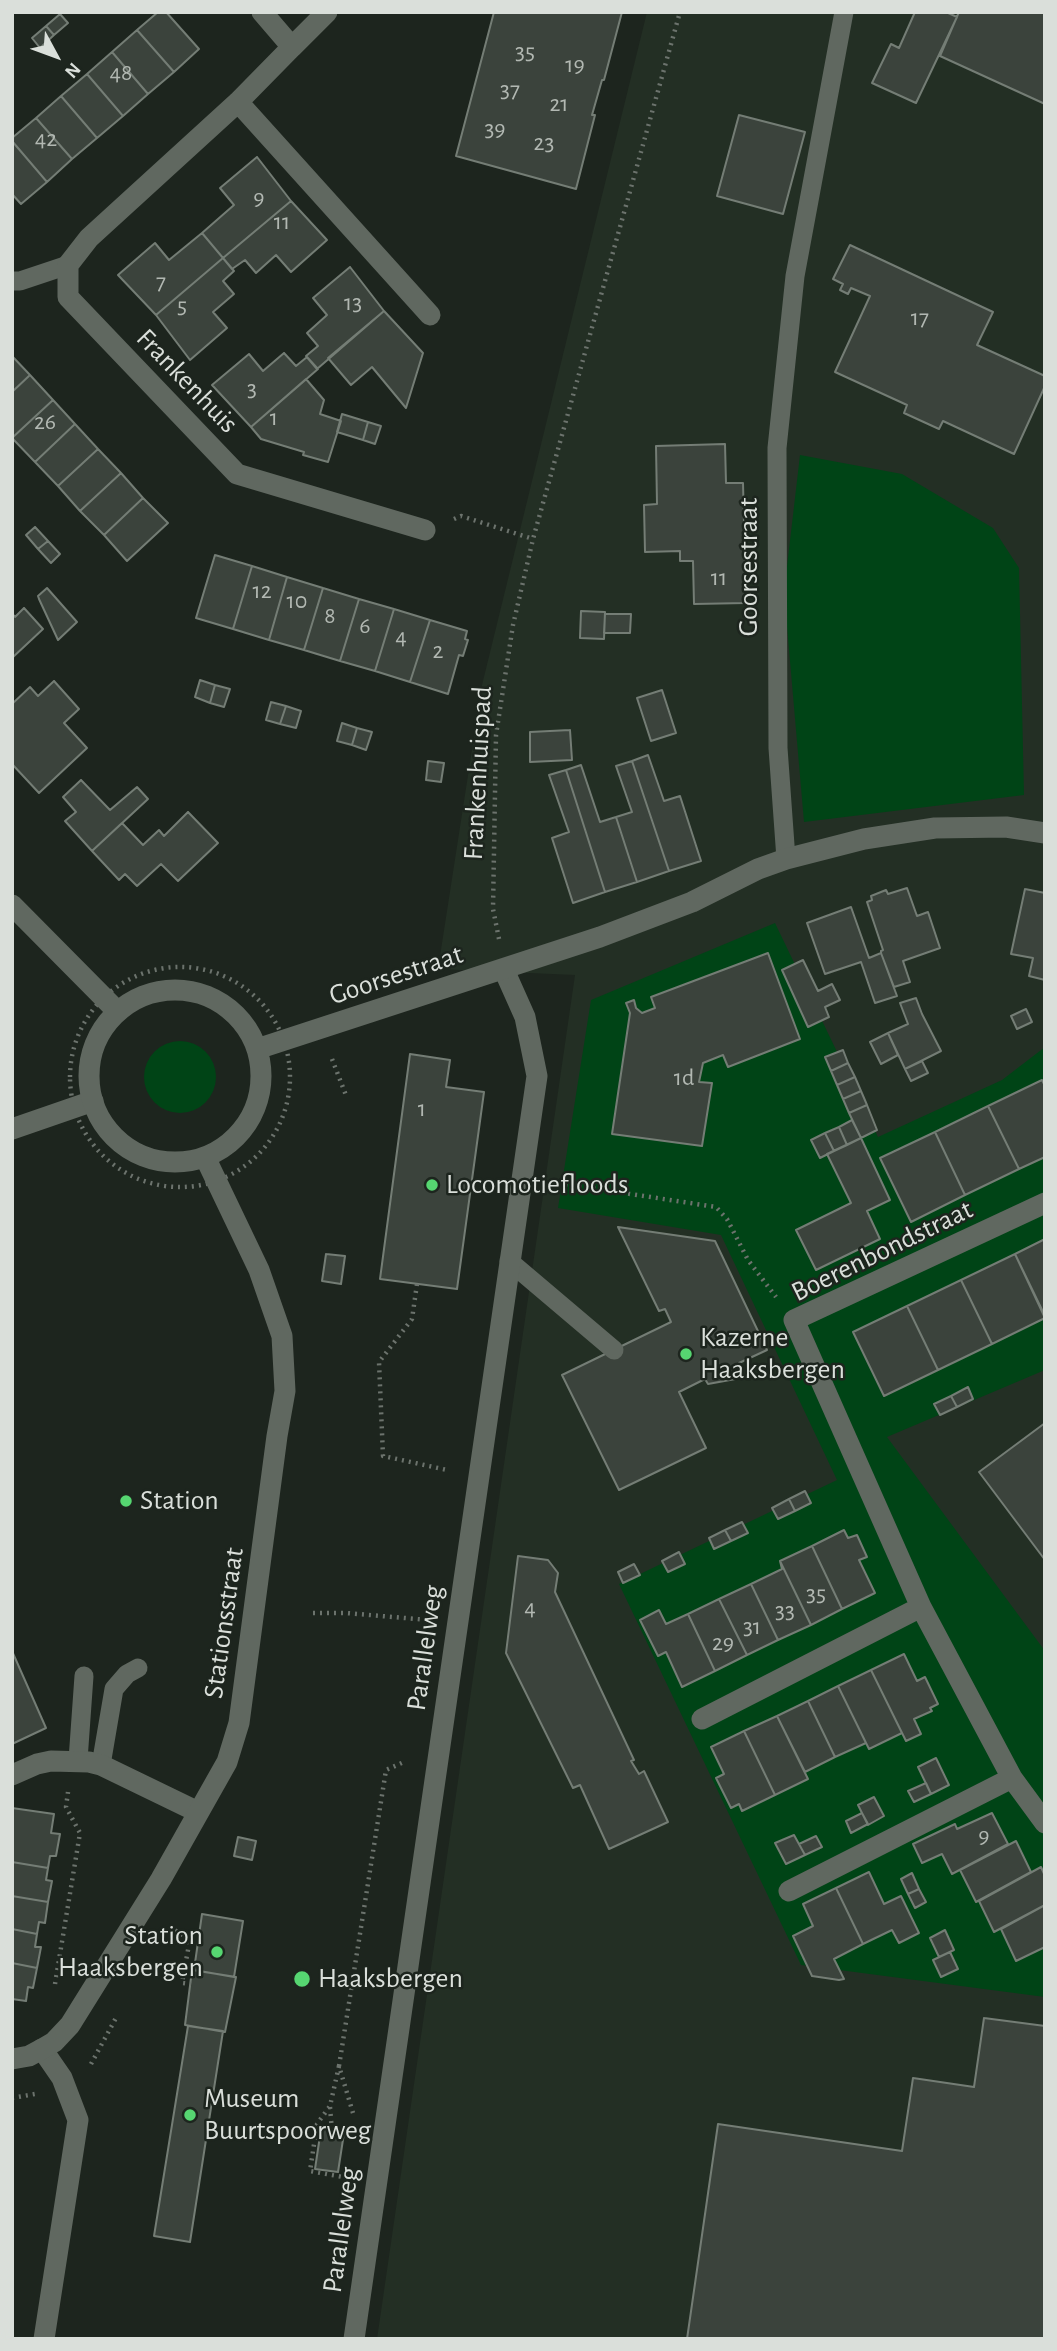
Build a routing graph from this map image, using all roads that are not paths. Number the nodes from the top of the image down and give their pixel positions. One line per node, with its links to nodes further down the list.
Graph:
1 (262, 12): 4 (street)
2 (327, 12): 4 (street)
3 (844, 12): 11 (lane, Goorsestraat)
4 (292, 47): 5 (street)
5 (239, 102): 6 (street); 8 (street)
6 (68, 265): 7 (lane); 9 (street, Frankenhuis)
7 (12, 281)
8 (430, 315)
9 (425, 530)
10 (1045, 833): 11 (street, Goorsestraat)
11 (786, 859): 13 (street, Goorsestraat)
12 (12, 905): 14 (street)
13 (504, 970): 15 (street, Goorsestraat); 20 (street, Parallelweg)
14 (111, 1004): 15 (street); 16 (street)
15 (257, 1049): 18 (street)
16 (83, 1105): 17 (street); 18 (street)
17 (12, 1129)
18 (205, 1157): 29 (street, Stationsstraat)
19 (1045, 1203): 22 (street, Boerenbondstraat)
20 (509, 1261): 21 (lane); 35 (street, Parallelweg)
21 (614, 1350)
22 (921, 1607): 25 (street); 28 (street, Boerenbondstraat)
23 (138, 1668): 26 (lane)
24 (84, 1676): 26 (lane)
25 (702, 1719)
26 (89, 1762): 27 (street); 29 (street)
27 (12, 1775)
28 (1012, 1777): 30 (street, Boerenbondstraat); 31 (street)
29 (198, 1812): 32 (street, Stationsstraat)
30 (1045, 1823)
31 (789, 1891)
32 (42, 2049): 33 (street); 34 (street)
33 (12, 2059)
34 (44, 2339)
35 (354, 2339)

